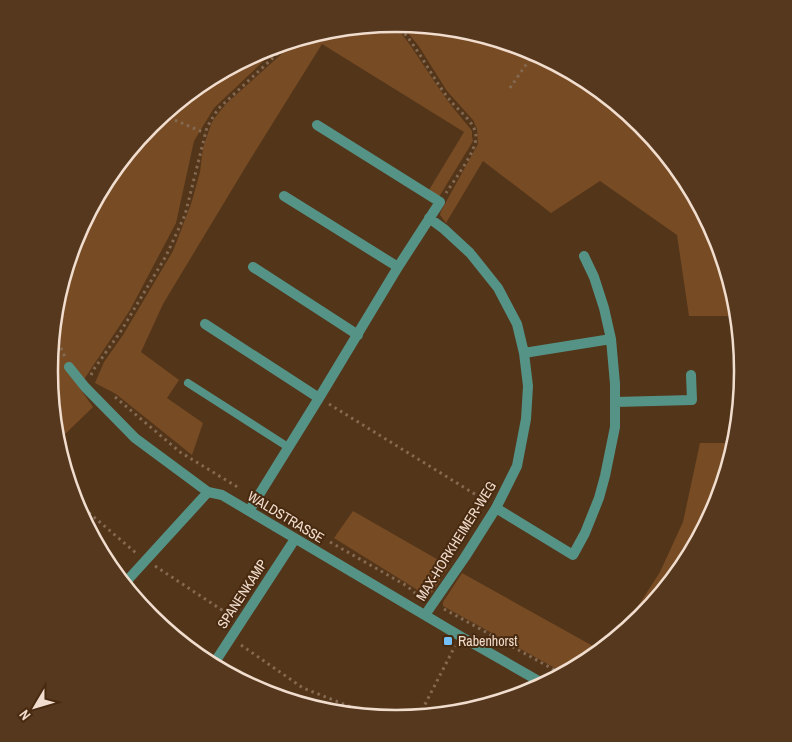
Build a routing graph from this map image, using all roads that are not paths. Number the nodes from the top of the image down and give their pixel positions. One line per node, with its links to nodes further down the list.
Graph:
1 (317, 125): 3 (street)
2 (284, 196): 6 (street)
3 (429, 218): 6 (street); 10 (street, MAX-HORKHEIMER-WEG)
4 (584, 256): 9 (street)
5 (252, 267): 8 (street)
6 (398, 267): 8 (street)
7 (205, 324): 14 (street)
8 (358, 335): 14 (street)
9 (611, 339): 10 (street); 15 (street)
10 (524, 354): 18 (street, MAX-HORKHEIMER-WEG)
11 (69, 367): 17 (street, WALDSTRASSE)
12 (691, 376): 15 (street)
13 (188, 383): 16 (lane)
14 (320, 398): 16 (street)
15 (615, 402): 18 (street)
16 (288, 447): 19 (street)
17 (208, 492): 19 (street, WALDSTRASSE); 21 (street)
18 (496, 508): 22 (street, MAX-HORKHEIMER-WEG)
19 (249, 511): 20 (street, WALDSTRASSE)
20 (295, 539): 22 (street, WALDSTRASSE); 23 (street, SPANENKAMP)
21 (129, 579)
22 (425, 615): 24 (street, WALDSTRASSE)
23 (217, 658)
24 (536, 679)

